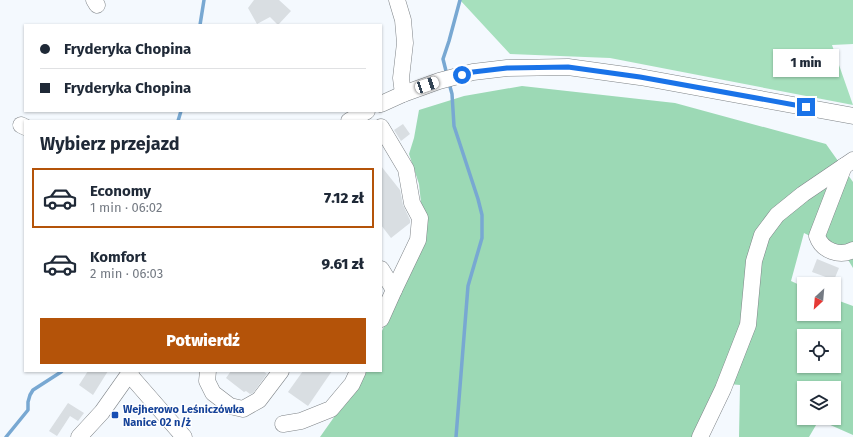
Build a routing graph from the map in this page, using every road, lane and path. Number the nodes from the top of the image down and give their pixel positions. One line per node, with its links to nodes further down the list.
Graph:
1 (397, 0): 2 (street)
2 (402, 94): 3 (street); 5 (street)
3 (382, 104)
4 (365, 112): 6 (street)
5 (853, 116)
6 (351, 120)
7 (382, 129): 11 (street)
8 (849, 163): 9 (street); 20 (street)
9 (853, 250)
10 (382, 271): 11 (street)
11 (394, 290): 12 (street)
12 (382, 318)
13 (130, 372): 18 (street); 19 (street)
14 (208, 372): 15 (street)
15 (280, 372)
16 (358, 372): 17 (street)
17 (283, 424)
18 (79, 437)
19 (184, 437)
20 (700, 437)

